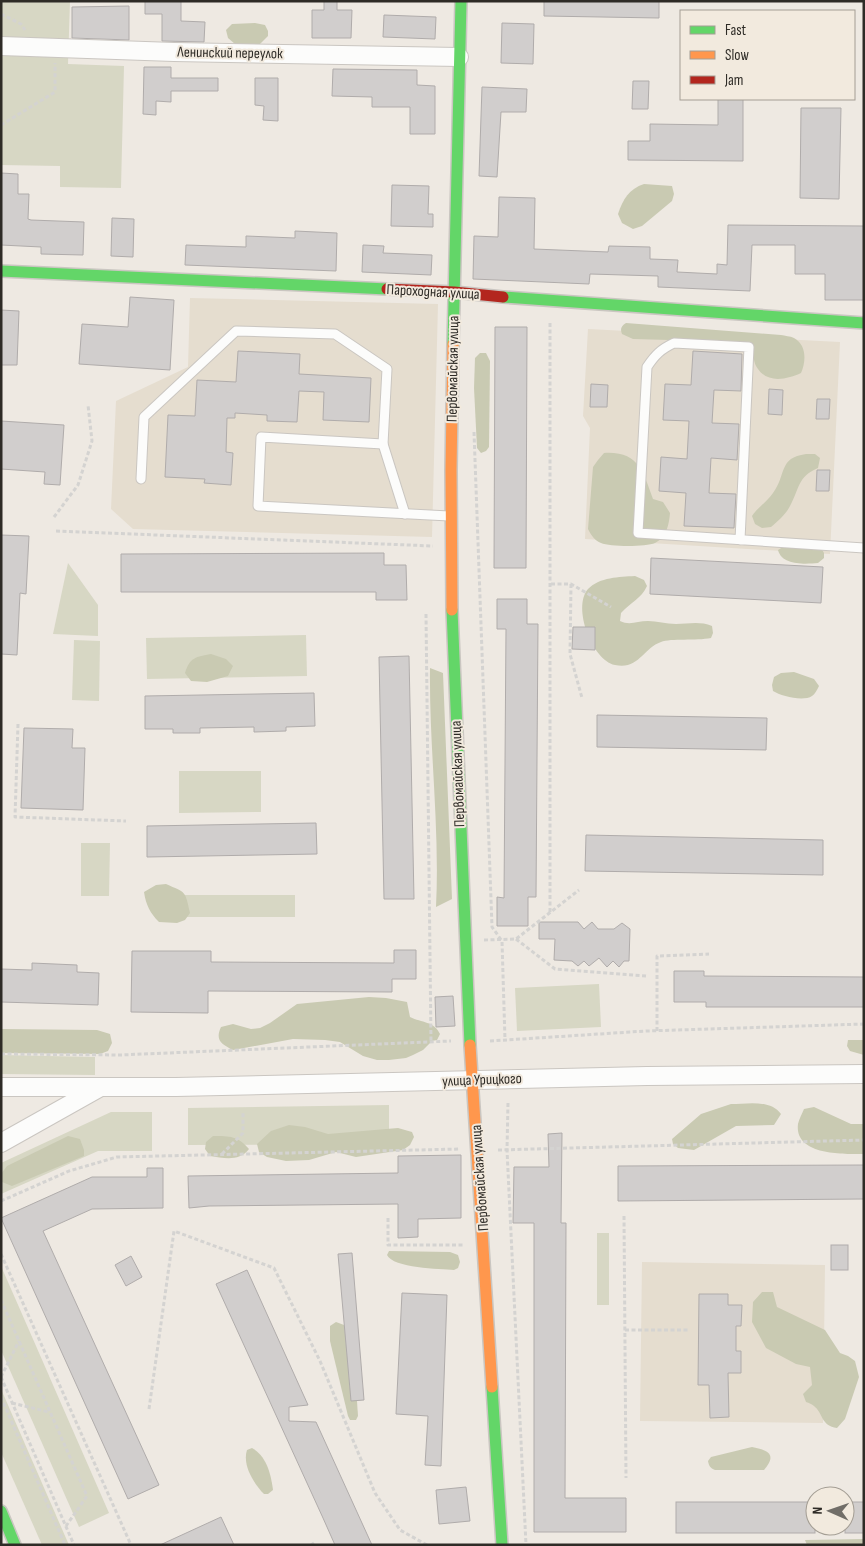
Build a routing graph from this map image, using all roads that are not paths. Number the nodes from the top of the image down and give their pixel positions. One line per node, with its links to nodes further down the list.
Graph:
1 (461, 1): 3 (street, Первомайская улица)
2 (1, 46): 3 (street, Ленинский переулок)
3 (459, 56): 5 (street, Первомайская улица)
4 (1, 271): 5 (street, Пароходная улица)
5 (454, 292): 6 (street, Пароходная улица); 10 (street, Первомайская улица)
6 (864, 323)
7 (383, 444): 8 (lane); 9 (lane); 9 (lane)
8 (141, 479)
9 (405, 514): 10 (lane)
10 (451, 516): 14 (street, Первомайская улица)
11 (740, 540): 11 (lane); 12 (lane)
12 (864, 548)
13 (864, 1074): 14 (street, улица Урицкого)
14 (473, 1081): 16 (street, улица Урицкого); 20 (street, Первомайская улица)
15 (1, 1087): 16 (street, улица Урицкого)
16 (100, 1088): 17 (street, улица Урицкого)
17 (1, 1143)
18 (1, 1511): 19 (street)
19 (16, 1545)
20 (502, 1545)

